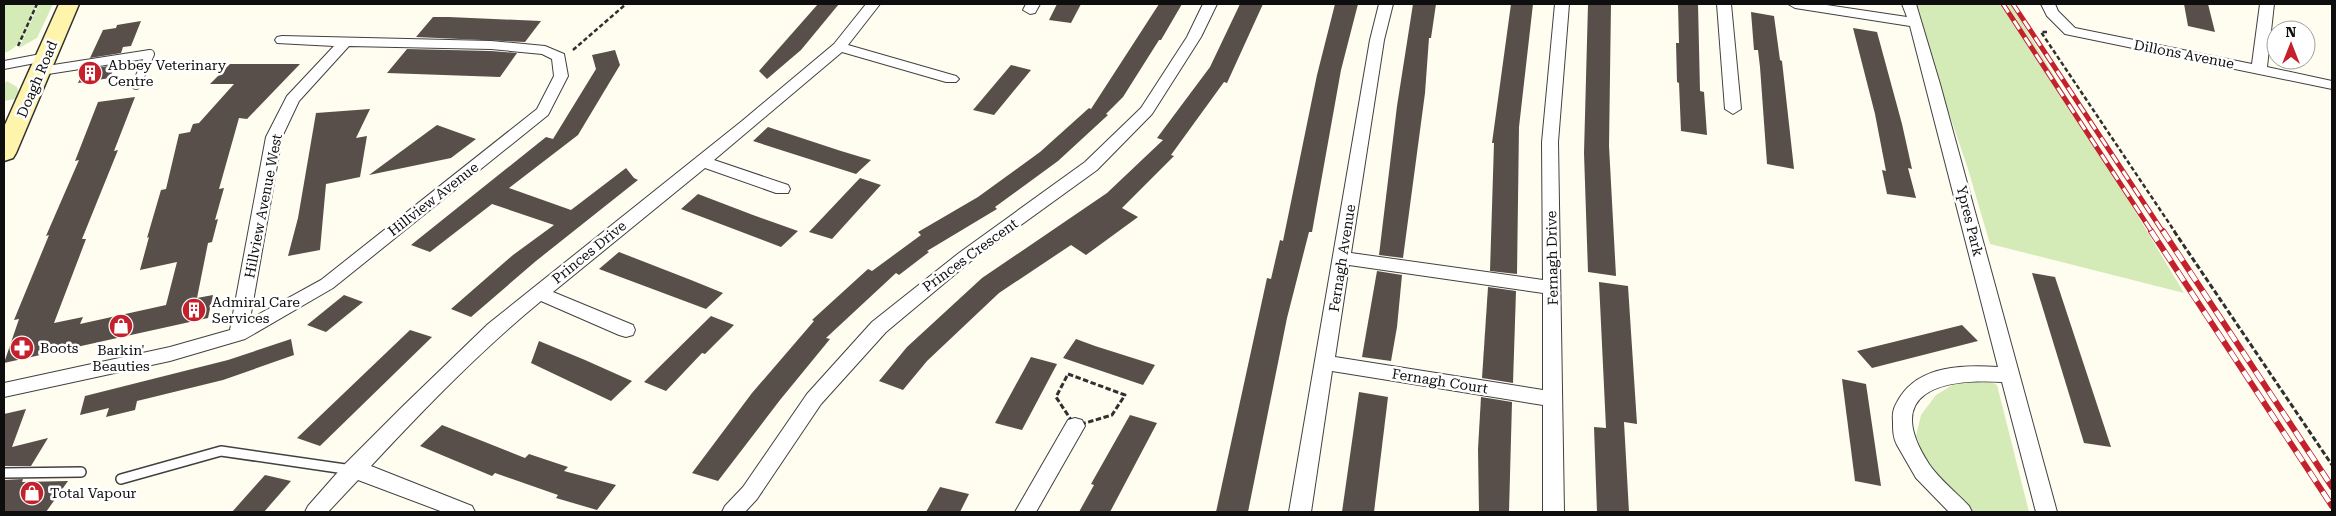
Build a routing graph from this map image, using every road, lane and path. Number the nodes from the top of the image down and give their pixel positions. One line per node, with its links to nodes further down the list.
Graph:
1 (37, 4): 18 (path)
2 (68, 4): 20 (main road, Doagh Road)
3 (626, 4): 19 (path)
4 (873, 4): 17 (street, Princes Drive)
5 (1210, 4): 47 (street, Princes Crescent)
6 (1386, 4): 30 (street, Fernagh Avenue)
7 (1562, 4): 31 (street, Fernagh Drive)
8 (1724, 4): 26 (street)
9 (1795, 4): 13 (street)
10 (1909, 4): 13 (street, Ypres Park)
11 (2048, 4): 14 (street)
12 (2267, 4): 22 (street)
13 (1916, 23): 36 (street, Ypres Park)
14 (2070, 30): 22 (street, Dillons Avenue); 40 (path)
15 (282, 40): 16 (street)
16 (345, 42): 19 (street); 34 (street, Hillview Avenue West)
17 (839, 47): 23 (street); 28 (street, Princes Drive)
18 (14, 50)
19 (559, 57): 34 (street, Hillview Avenue)
20 (43, 64): 21 (street); 24 (lane); 27 (main road, Doagh Road)
21 (4, 65)
22 (2259, 70): 25 (street, Dillons Avenue)
23 (951, 79)
24 (136, 84)
25 (2332, 85)
26 (1733, 109)
27 (4, 154)
28 (702, 162): 29 (street); 32 (street, Princes Drive)
29 (782, 189)
30 (1341, 258): 31 (street); 35 (street, Fernagh Avenue)
31 (1552, 288): 38 (street, Fernagh Drive)
32 (539, 293): 33 (street); 41 (street, Princes Drive)
33 (626, 330)
34 (238, 334): 37 (street, Hillview Avenue)
35 (1325, 363): 38 (street, Fernagh Court); 49 (street, Fernagh Avenue)
36 (2008, 375): 51 (street); 52 (street, Ypres Park)
37 (4, 390)
38 (1554, 399): 50 (street, Fernagh Drive)
39 (1074, 426): 39 (path); 48 (street)
40 (2332, 465)
41 (352, 470): 44 (lane); 45 (street, Princes Drive); 46 (street)
42 (81, 472): 43 (lane)
43 (4, 473)
44 (121, 479)
45 (315, 512)
46 (465, 512)
47 (732, 512)
48 (1025, 512)
49 (1300, 512)
50 (1554, 512)
51 (1962, 512)
52 (2047, 512)

